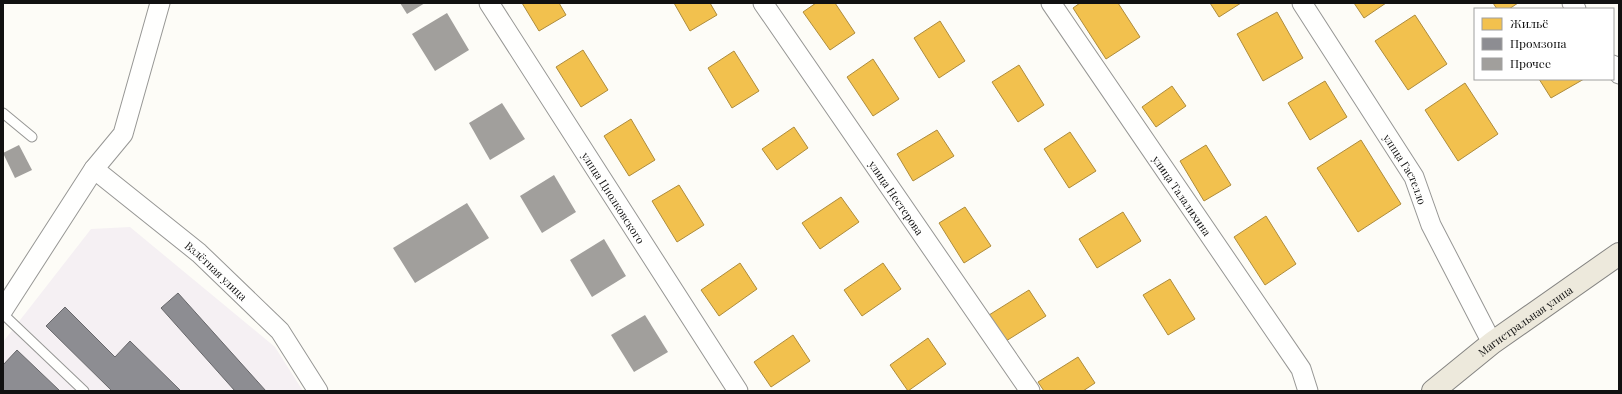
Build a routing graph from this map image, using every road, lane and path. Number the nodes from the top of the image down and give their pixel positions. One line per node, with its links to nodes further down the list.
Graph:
1 (160, 3): 8 (street)
2 (489, 3): 15 (street, улица Циолковского)
3 (763, 3): 16 (street, улица Нестерова)
4 (1051, 3): 17 (street, улица Талалихина)
5 (1302, 3): 12 (street, улица Гастелло)
6 (3, 114): 7 (lane)
7 (32, 138)
8 (94, 169): 10 (street); 14 (street, Взлётная улица)
9 (1619, 254): 12 (main road, Магистральная улица)
10 (3, 310)
11 (3, 314): 13 (lane)
12 (1492, 344): 18 (main road, Магистральная улица)
13 (84, 391)
14 (318, 391)
15 (738, 391)
16 (1030, 391)
17 (1308, 391)
18 (1433, 391)

